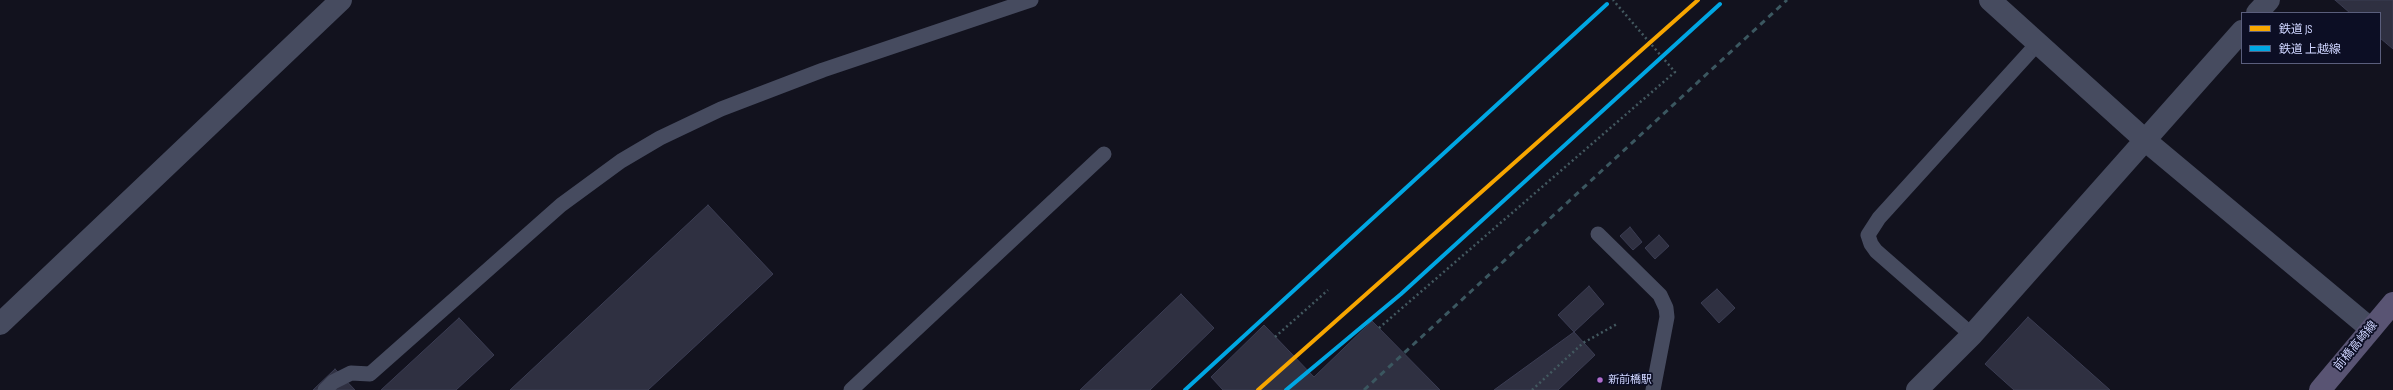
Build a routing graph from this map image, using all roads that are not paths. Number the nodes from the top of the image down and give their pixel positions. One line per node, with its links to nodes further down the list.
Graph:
1 (341, 0): 12 (street)
2 (1031, 0): 15 (lane)
3 (1990, 0): 7 (street)
4 (2269, 0): 5 (street)
5 (2258, 12)
6 (2241, 32): 8 (street)
7 (2038, 43): 8 (street); 14 (lane)
8 (2146, 141): 13 (street); 14 (street)
9 (1104, 154): 16 (lane)
10 (1598, 234): 17 (lane)
11 (2393, 303): 13 (main road, 前橋高崎線)
12 (0, 324)
13 (2371, 329): 19 (main road, 前橋高崎線)
14 (1972, 335): 18 (street)
15 (325, 390)
16 (851, 390)
17 (1653, 390)
18 (1917, 390)
19 (2320, 390)

